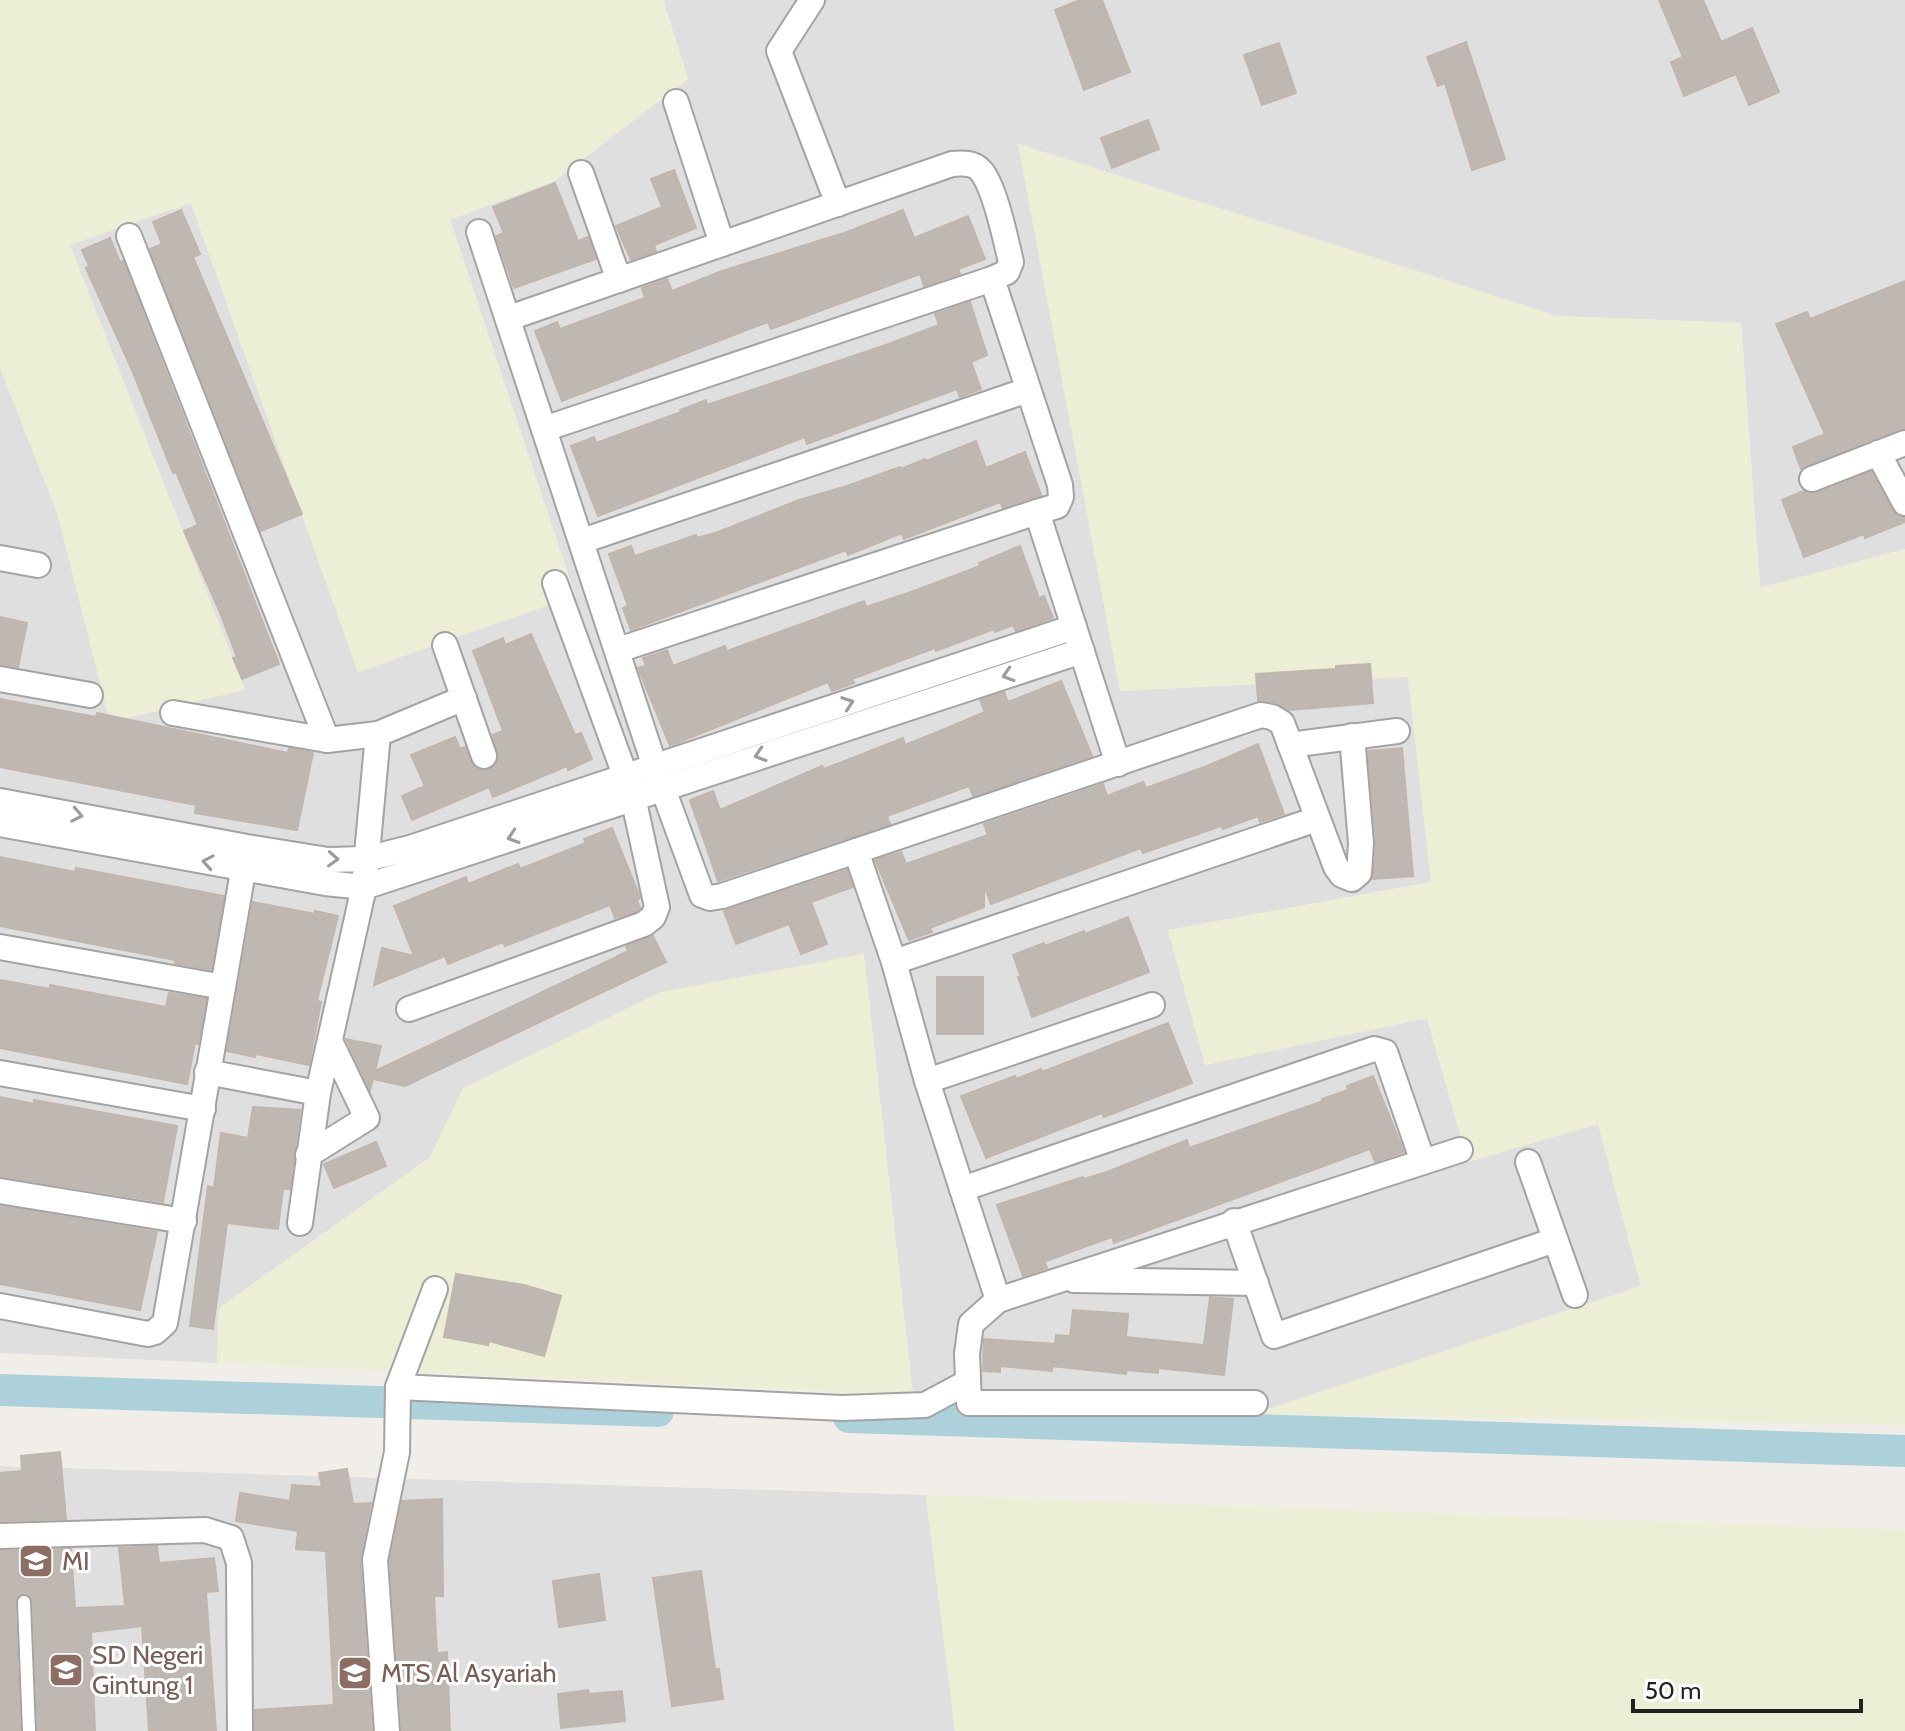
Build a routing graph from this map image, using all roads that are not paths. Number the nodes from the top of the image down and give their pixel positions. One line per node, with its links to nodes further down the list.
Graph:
1 (812, 0): 4 (street)
2 (676, 102): 7 (street)
3 (581, 173): 9 (street)
4 (838, 204): 7 (street); 8 (street)
5 (479, 232): 10 (street)
6 (129, 236): 33 (street)
7 (722, 244): 9 (street)
8 (992, 279): 11 (street); 12 (street)
9 (619, 280): 10 (street)
10 (509, 318): 12 (street)
11 (1028, 390): 17 (street); 18 (street)
12 (544, 429): 18 (street)
13 (1905, 443): 14 (street)
14 (1878, 453): 15 (street); 16 (street)
15 (1812, 479)
16 (1905, 503)
17 (1037, 512): 22 (street); 24 (street)
18 (582, 541): 24 (street)
19 (0, 558): 20 (street)
20 (38, 565)
21 (555, 583): 38 (street)
22 (1074, 627): 25 (street); 37 (street, one-way to 22)
23 (445, 645): 28 (street)
24 (618, 650): 37 (street)
25 (1082, 651): 36 (street); 37 (street, one-way to 37)
26 (0, 679): 27 (street)
27 (90, 695)
28 (464, 698): 31 (street); 35 (street)
29 (173, 713): 33 (street)
30 (1397, 731): 32 (street)
31 (378, 734): 33 (street); 44 (street)
32 (1352, 736): 34 (street); 40 (street)
33 (327, 740)
34 (1290, 745): 36 (street); 40 (street)
35 (484, 756)
36 (1118, 764): 42 (street)
37 (659, 777): 38 (street); 42 (street)
38 (629, 787): 44 (street); 45 (street, one-way to 45); 50 (street)
39 (0, 801): 43 (street, one-way to 43)
40 (1317, 819): 47 (street)
41 (0, 824): 43 (street, one-way to 41)
42 (856, 851): 47 (street)
43 (245, 858): 44 (street, one-way to 44); 45 (street); 48 (street)
44 (366, 859): 45 (street)
45 (364, 887): 51 (street)
46 (0, 947): 48 (street)
47 (894, 962): 54 (street)
48 (223, 987): 52 (street)
49 (1152, 1005): 54 (street)
50 (409, 1009)
51 (330, 1041): 55 (street); 58 (street)
52 (207, 1072): 55 (street); 56 (street)
53 (0, 1073): 56 (street)
54 (927, 1081): 61 (street)
55 (318, 1093): 58 (street)
56 (203, 1109): 63 (street)
57 (1460, 1150): 59 (street)
58 (308, 1155): 65 (street)
59 (1423, 1162): 61 (street); 64 (street)
60 (1528, 1162): 66 (street)
61 (962, 1189): 71 (street)
62 (0, 1191): 63 (street)
63 (184, 1221): 72 (street)
64 (1234, 1221): 67 (street); 68 (street)
65 (300, 1223)
66 (1555, 1240): 68 (street); 70 (street)
67 (1055, 1280): 68 (street); 71 (street)
68 (1256, 1283)
69 (435, 1289): 74 (street)
70 (1575, 1295)
71 (998, 1300): 73 (street)
72 (0, 1306)
73 (966, 1383): 74 (street); 75 (street)
74 (398, 1394): 80 (street)
75 (1255, 1403)
76 (0, 1536): 79 (street)
77 (24, 1602): 78 (lane)
78 (29, 1731)
79 (240, 1731)
80 (387, 1731)

